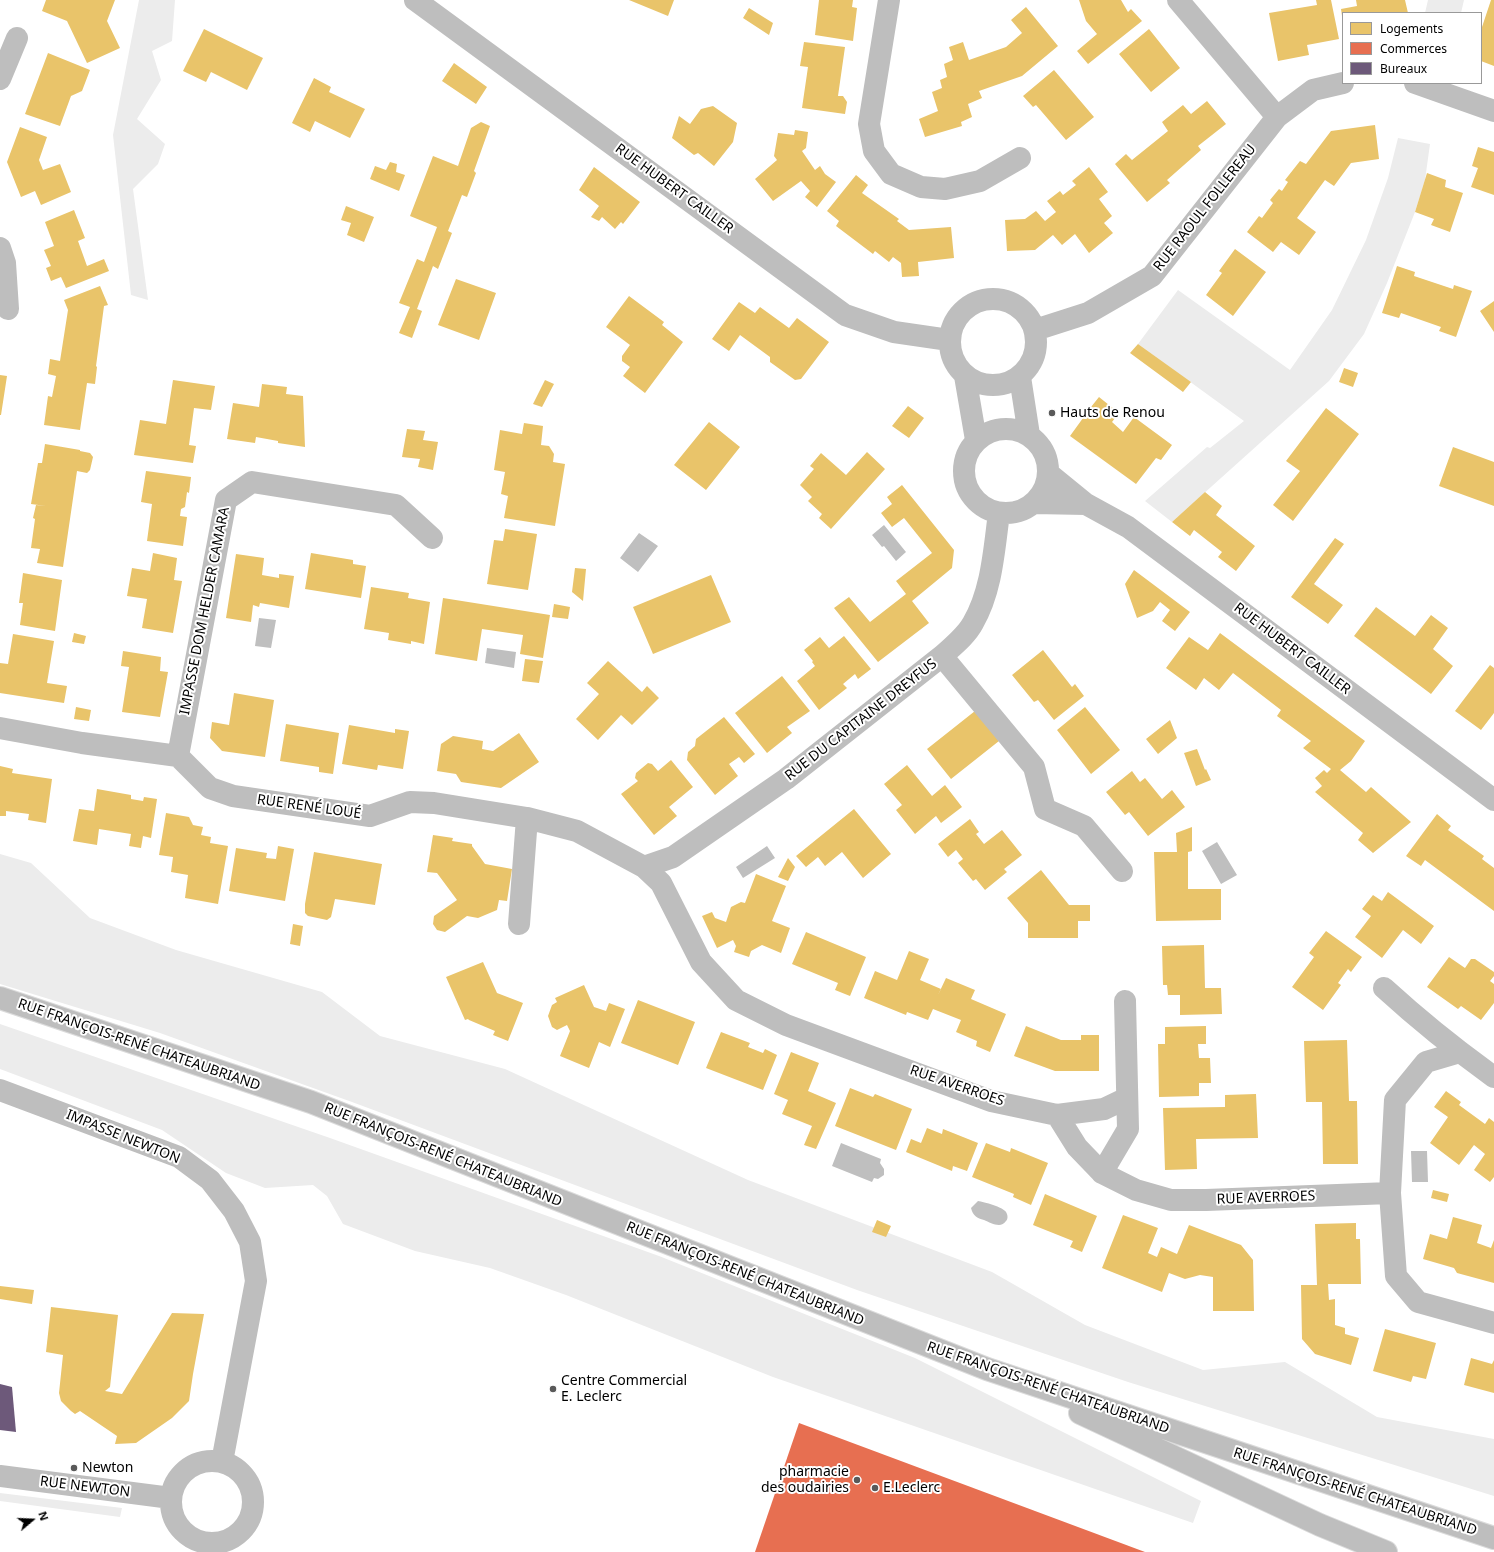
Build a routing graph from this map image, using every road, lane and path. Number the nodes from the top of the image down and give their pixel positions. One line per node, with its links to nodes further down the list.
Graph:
1 (415, 0): 14 (street, RUE HUBERT CAILLER)
2 (889, 0): 10 (street)
3 (1178, 0): 9 (street)
4 (17, 38): 5 (street)
5 (0, 78)
6 (1342, 83): 9 (street, RUE RAOUL FOLLEREAU)
7 (1418, 84): 8 (street)
8 (1494, 111)
9 (1277, 117): 13 (street, RUE RAOUL FOLLEREAU)
10 (1020, 158)
11 (0, 248): 12 (street)
12 (8, 309)
13 (1035, 330): 14 (street); 16 (street)
14 (949, 340): 15 (street)
15 (965, 376): 16 (street); 18 (street)
16 (1020, 377): 17 (street)
17 (1029, 435): 18 (street); 19 (street)
18 (976, 440): 22 (street)
19 (1048, 473): 20 (street); 21 (street, RUE HUBERT CAILLER)
20 (1034, 503): 21 (street, RUE HUBERT CAILLER); 22 (street)
21 (1086, 504): 27 (street, RUE HUBERT CAILLER)
22 (1000, 513): 24 (street, RUE DU CAPITAINE DREYFUS)
23 (432, 538): 26 (street, IMPASSE DOM HELDER CAMARA)
24 (942, 656): 29 (street, RUE DU CAPITAINE DREYFUS); 30 (street)
25 (0, 728): 26 (street)
26 (178, 756): 28 (street, RUE RENÉ LOUÉ)
27 (1494, 800)
28 (527, 818): 29 (street, RUE RENÉ LOUÉ); 31 (street)
29 (644, 867): 39 (street, RUE AVERROES)
30 (1122, 871)
31 (519, 924)
32 (1384, 988): 35 (street)
33 (0, 998): 43 (street, RUE FRANÇOIS-RENÉ CHATEAUBRIAND)
34 (1125, 1001): 38 (street)
35 (1460, 1052): 36 (street); 41 (street)
36 (1494, 1077)
37 (0, 1090): 44 (street, IMPASSE NEWTON)
38 (1127, 1098): 39 (street); 40 (street)
39 (1057, 1115): 40 (street, RUE AVERROES)
40 (1102, 1173): 41 (street, RUE AVERROES)
41 (1390, 1193): 42 (street)
42 (1494, 1323)
43 (987, 1369): 47 (street, RUE FRANÇOIS-RENÉ CHATEAUBRIAND); 49 (street)
44 (222, 1462): 46 (street); 48 (street)
45 (0, 1476): 46 (street, RUE NEWTON)
46 (171, 1498): 48 (street)
47 (1494, 1538)
48 (211, 1548)
49 (1386, 1552)

